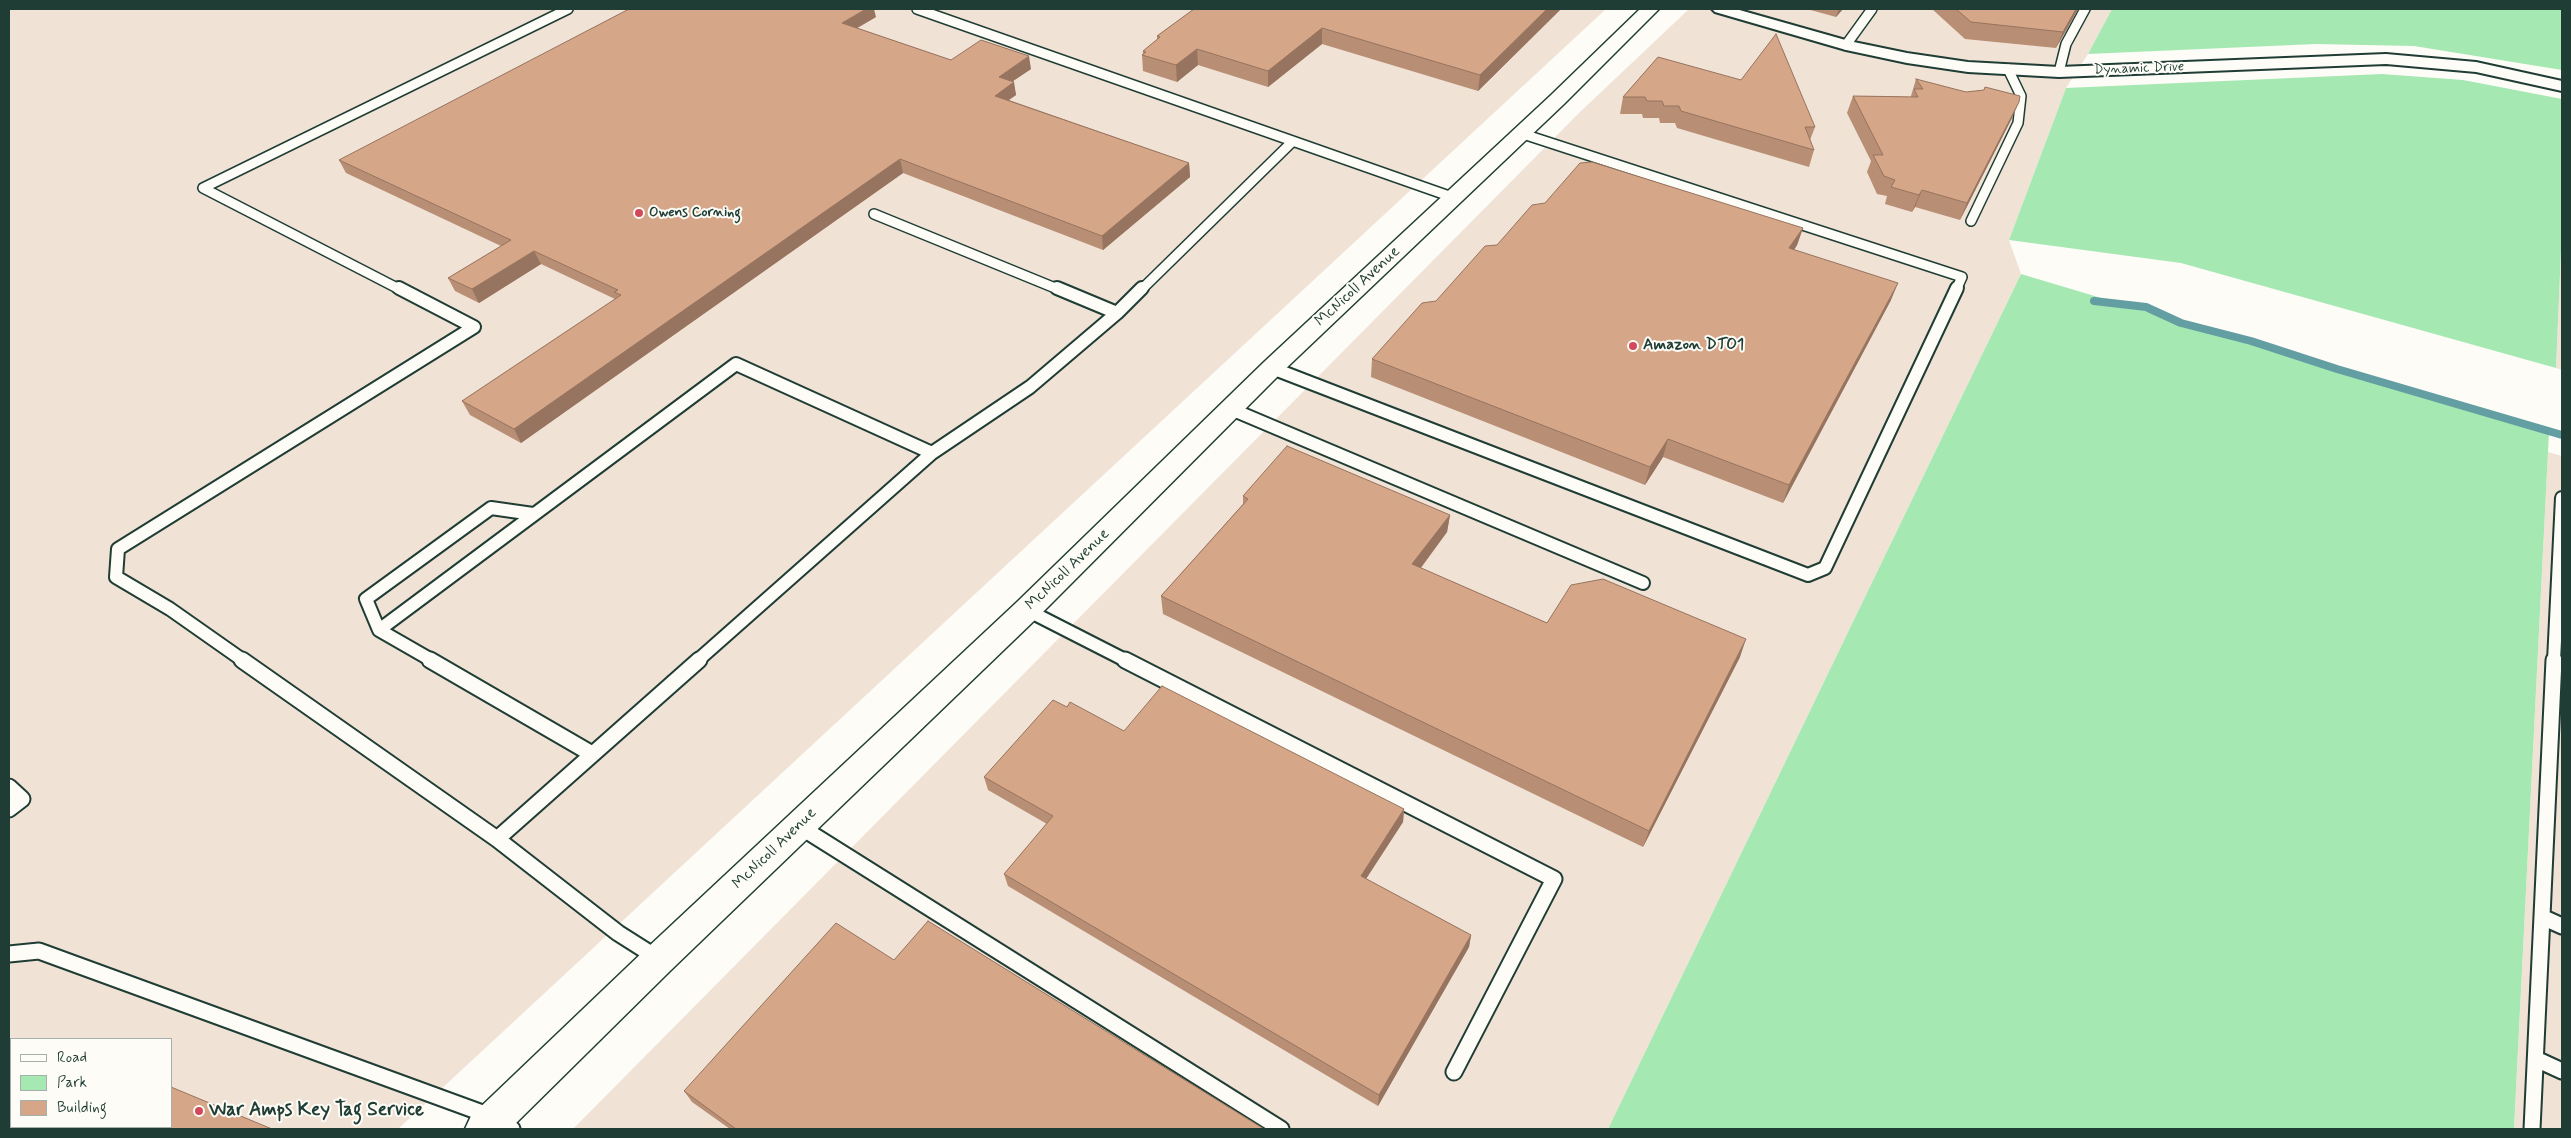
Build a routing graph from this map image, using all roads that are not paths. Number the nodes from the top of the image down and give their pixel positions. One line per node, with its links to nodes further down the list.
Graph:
1 (568, 9): 32 (lane)
2 (918, 9): 12 (lane)
3 (1650, 9): 11 (main road, McNicoll Avenue)
4 (1720, 9): 7 (street, Dynamic Drive)
5 (1872, 9): 7 (lane)
6 (2085, 9): 9 (lane)
7 (1846, 45): 8 (street, Dynamic Drive)
8 (2008, 69): 9 (street, Dynamic Drive); 15 (lane)
9 (2059, 72): 10 (street, Dynamic Drive)
10 (2562, 86)
11 (1520, 133): 13 (main road, McNicoll Avenue); 17 (lane)
12 (1292, 142): 13 (lane); 16 (lane)
13 (1452, 197): 17 (main road, McNicoll Avenue)
14 (874, 214): 16 (lane)
15 (1971, 221)
16 (1117, 314): 19 (lane)
17 (1272, 368): 18 (main road, McNicoll Avenue)
18 (1231, 409): 23 (lane); 24 (main road, McNicoll Avenue)
19 (932, 453): 21 (lane); 27 (lane)
20 (2562, 498): 22 (lane)
21 (533, 514): 25 (lane); 25 (lane)
22 (2561, 549): 26 (lane)
23 (1642, 583)
24 (1027, 610): 31 (main road, McNicoll Avenue); 39 (lane)
25 (379, 630): 27 (lane)
26 (2559, 652): 28 (lane)
27 (592, 754): 32 (lane)
28 (2556, 774): 33 (lane)
29 (9, 787): 30 (lane)
30 (9, 809)
31 (799, 826): 36 (main road, McNicoll Avenue); 41 (lane)
32 (497, 839): 36 (lane)
33 (2542, 917): 34 (lane); 37 (lane)
34 (2562, 926)
35 (9, 954): 40 (lane)
36 (659, 959): 40 (main road, McNicoll Avenue)
37 (2536, 1059): 38 (lane); 42 (lane)
38 (2562, 1071)
39 (1454, 1072)
40 (497, 1126)
41 (1281, 1129)
42 (2532, 1129)

